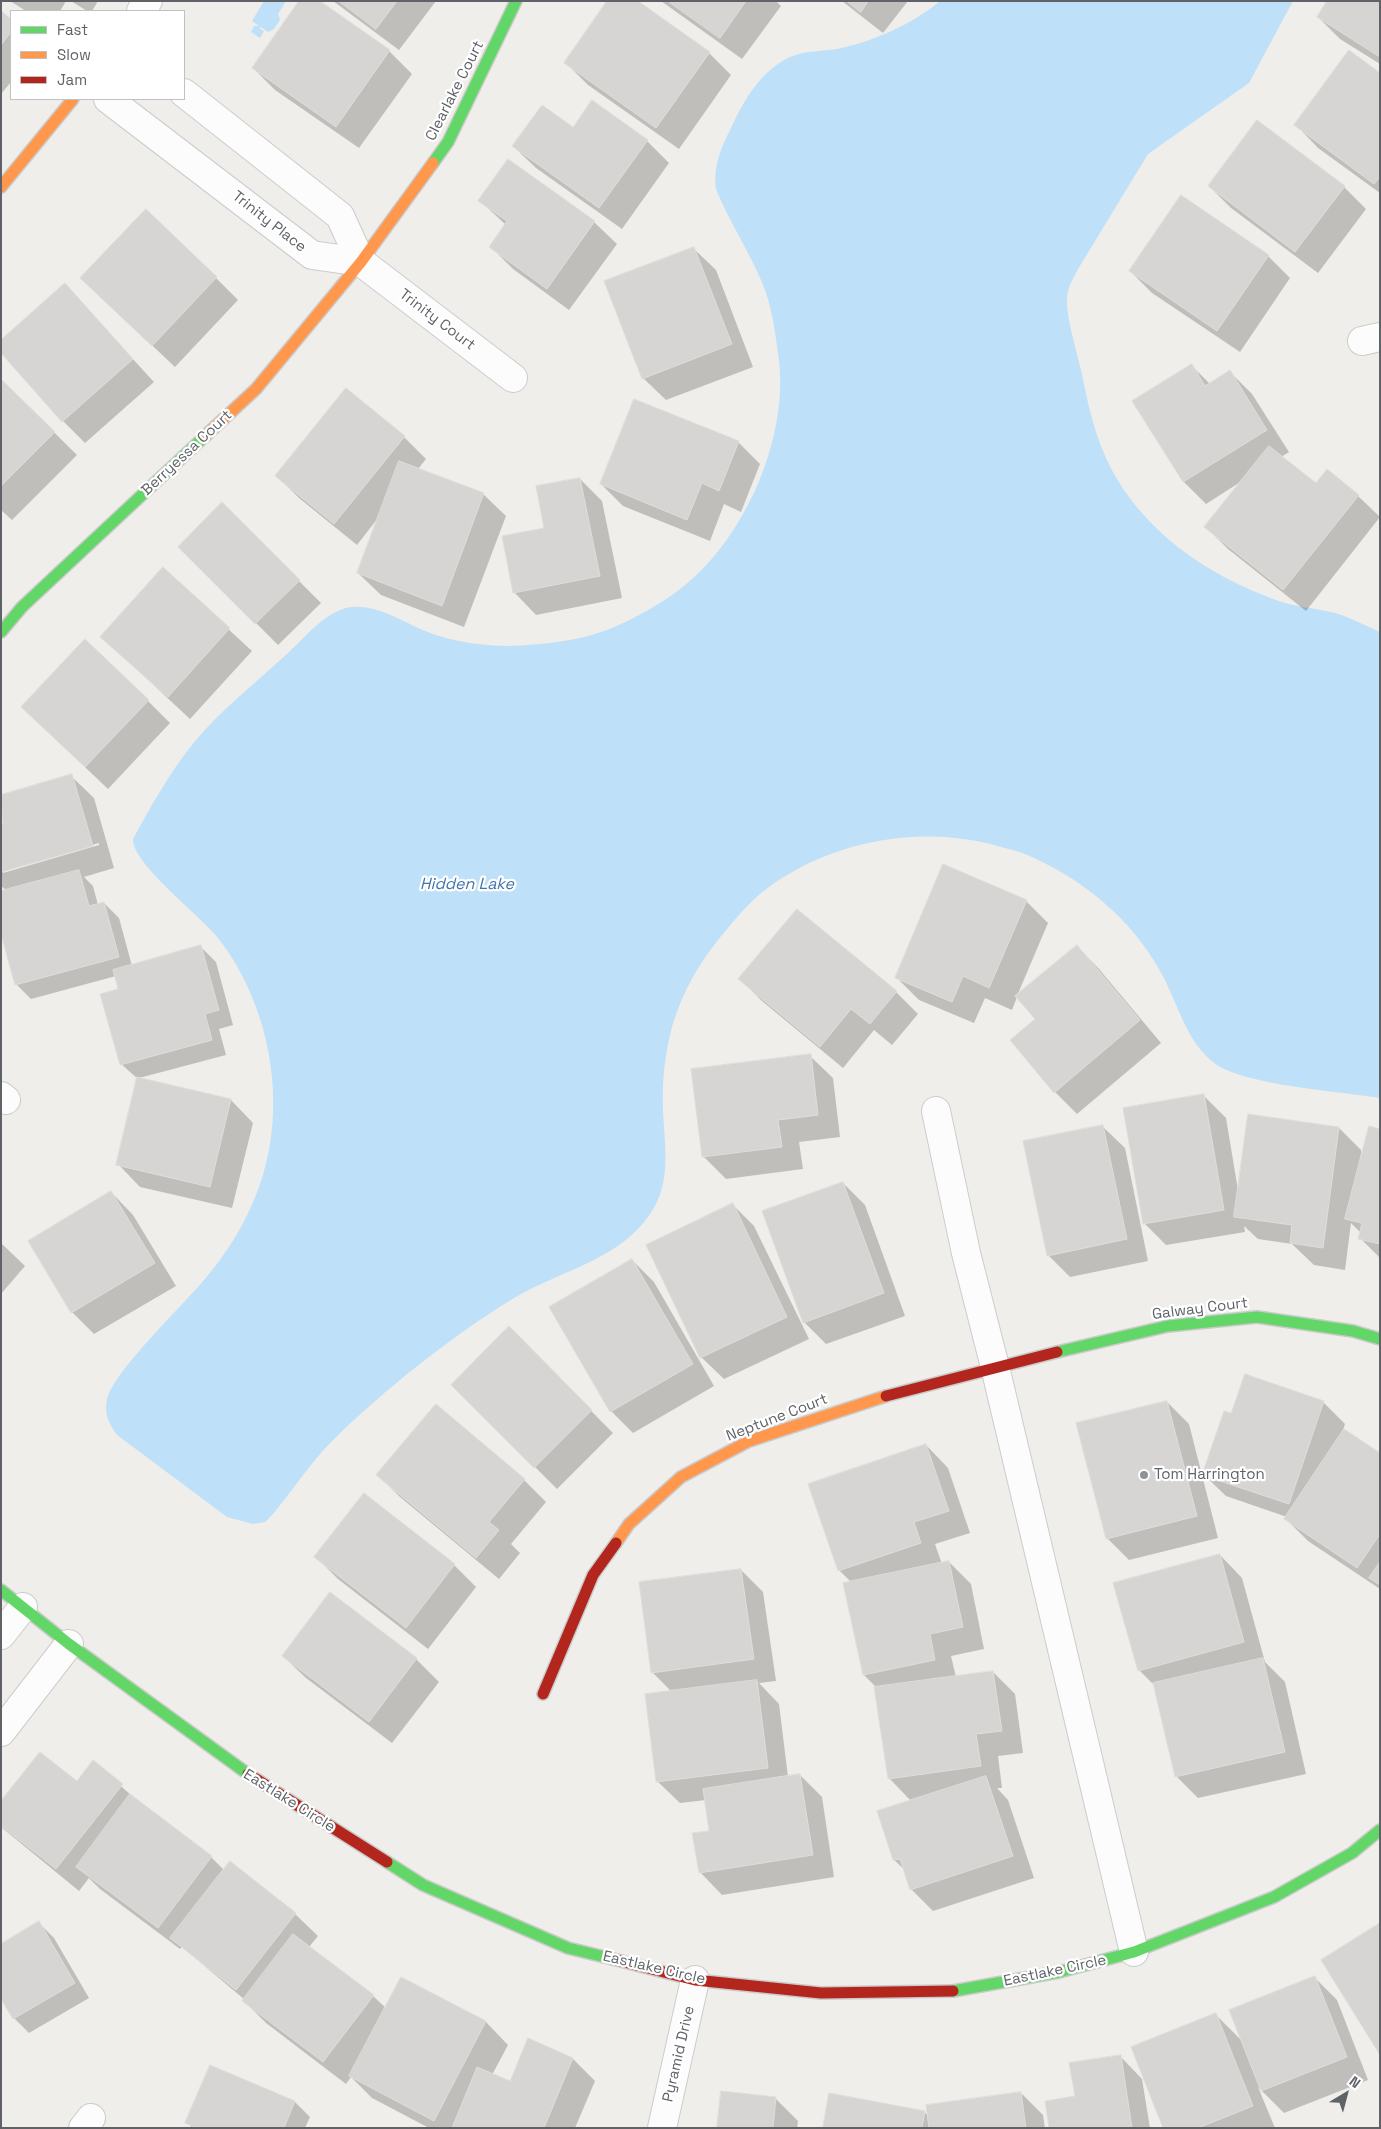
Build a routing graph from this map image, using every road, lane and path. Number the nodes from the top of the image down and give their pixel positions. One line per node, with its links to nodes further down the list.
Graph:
1 (516, 1): 6 (street, Clearlake Court)
2 (185, 94): 6 (street)
3 (72, 100): 5 (street)
4 (109, 100): 6 (street, Trinity Place)
5 (1, 187)
6 (361, 262): 7 (street, Trinity Court); 8 (street, Berryessa Court)
7 (513, 378)
8 (1, 632)
9 (936, 1111): 11 (street)
10 (1380, 1339): 11 (street, Galway Court)
11 (995, 1367): 16 (street, Neptune Court); 19 (street)
12 (1, 1590): 13 (street, Eastlake Circle)
13 (23, 1607): 14 (street); 15 (street, Eastlake Circle)
14 (1, 1635)
15 (70, 1644): 17 (street); 20 (street, Eastlake Circle)
16 (543, 1694)
17 (1, 1732)
18 (1380, 1830): 19 (street, Eastlake Circle)
19 (1134, 1952): 20 (street, Eastlake Circle)
20 (695, 1980): 21 (street, Pyramid Drive)
21 (662, 2128)

